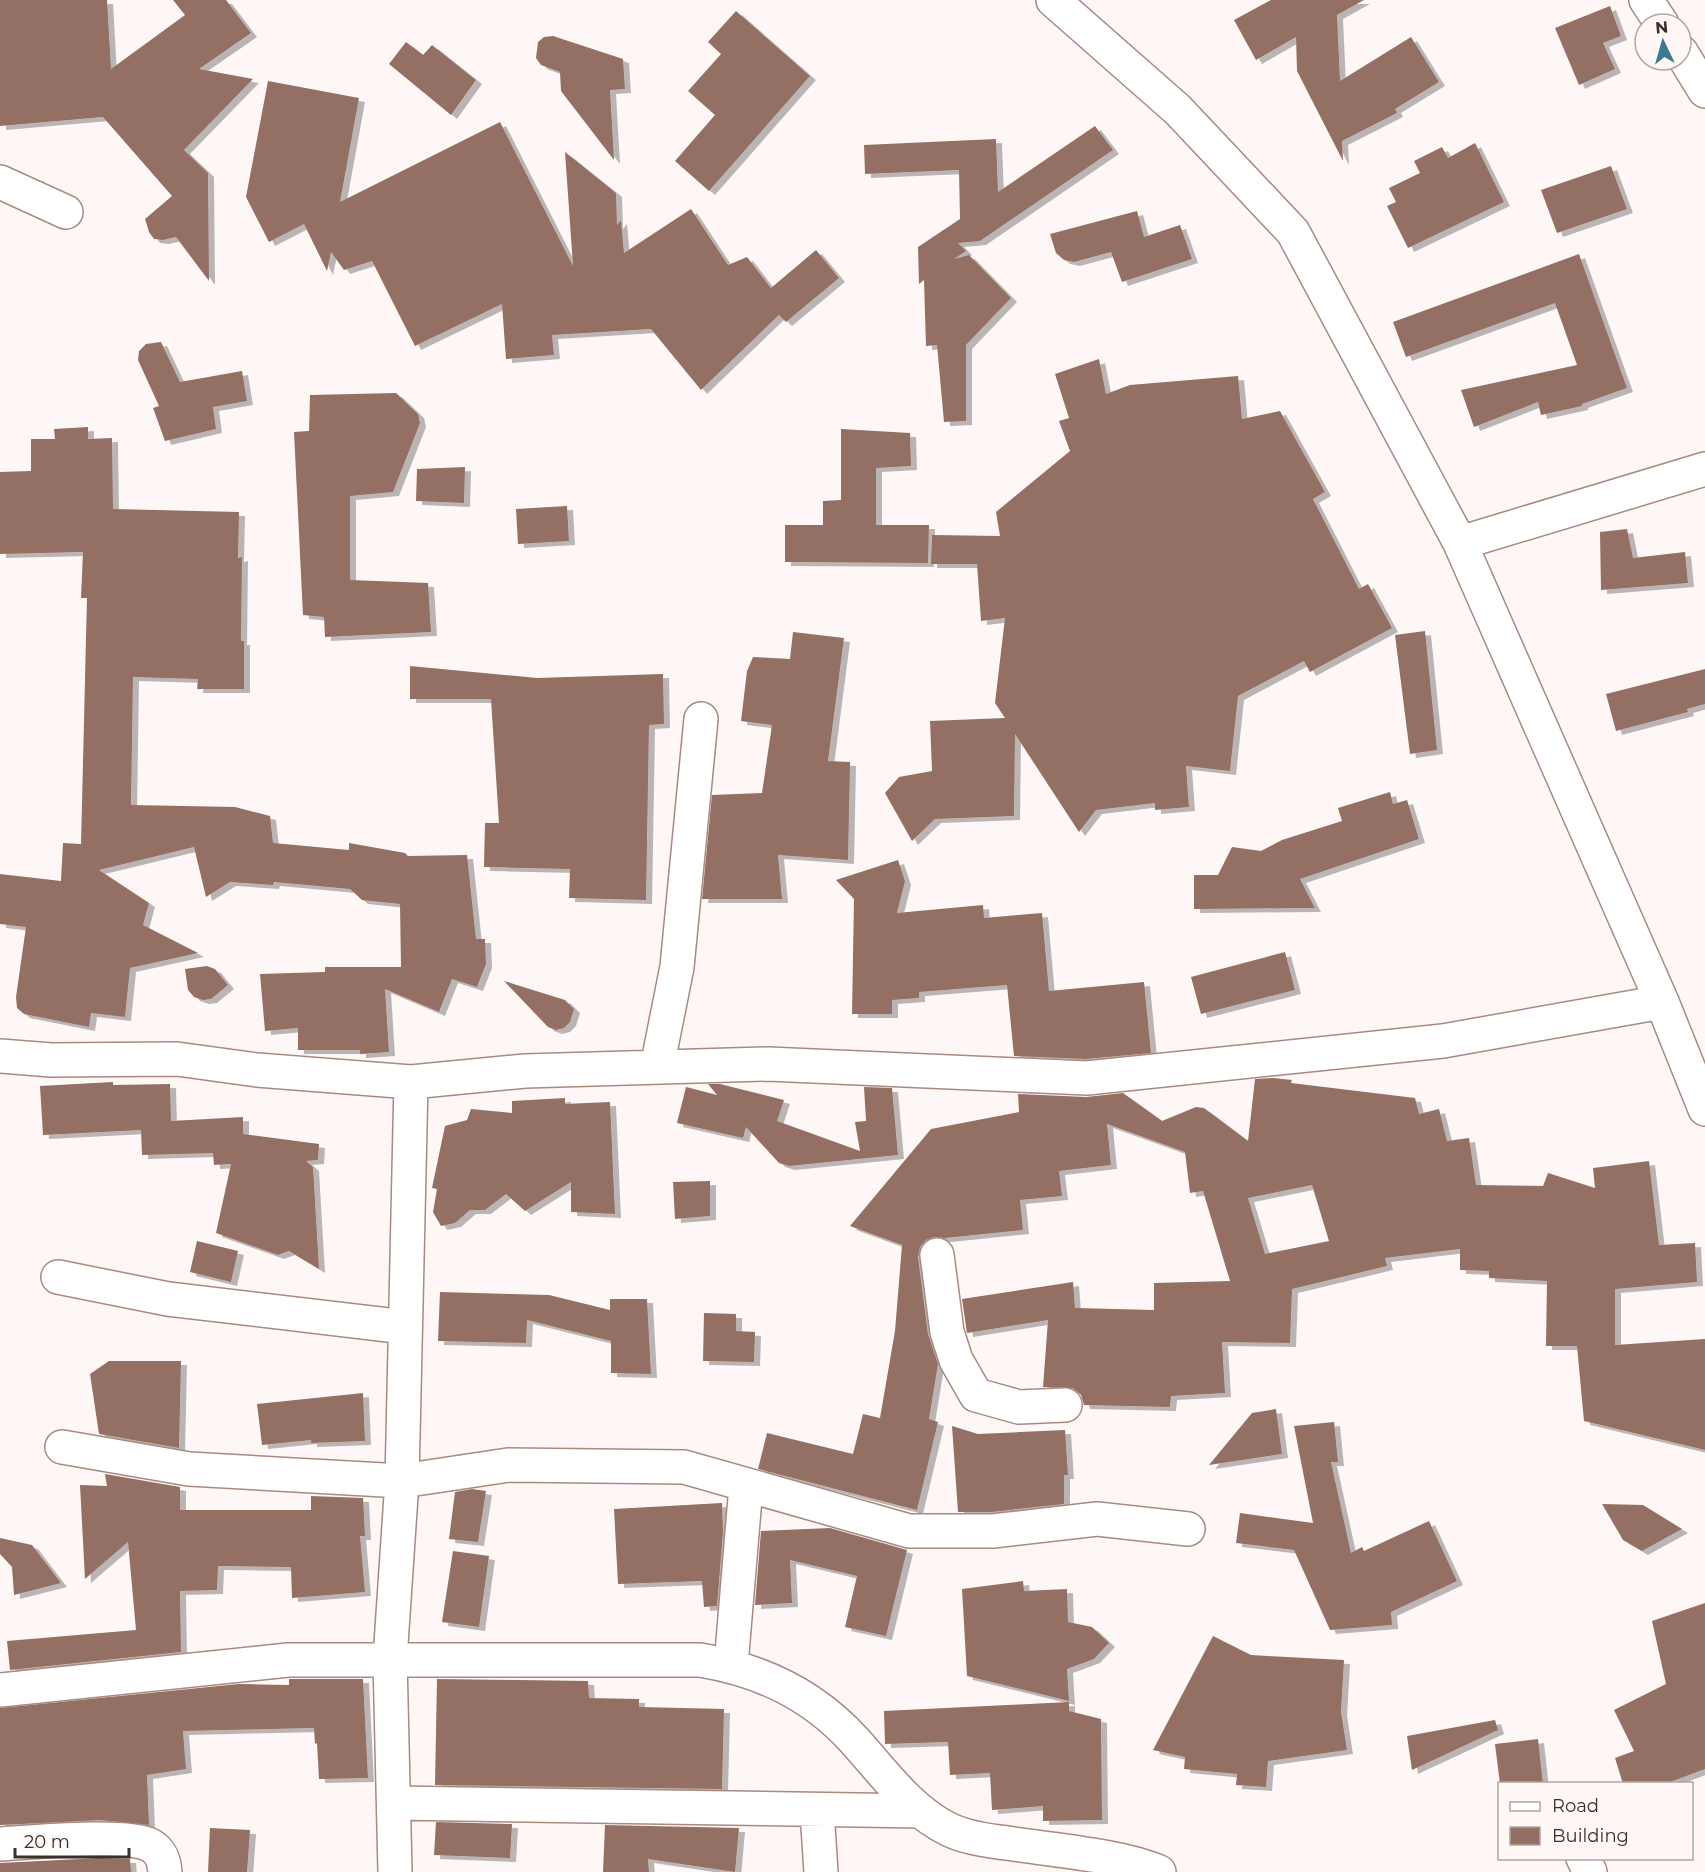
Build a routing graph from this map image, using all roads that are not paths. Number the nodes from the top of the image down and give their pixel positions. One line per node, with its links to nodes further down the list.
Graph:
1 (1053, 0): 7 (street)
2 (1693, 68): 3 (street)
3 (1703, 82)
4 (0, 182): 5 (street)
5 (66, 212)
6 (1705, 469): 7 (street)
7 (1460, 543): 9 (street)
8 (701, 719): 11 (street)
9 (1662, 1002): 11 (street); 13 (street)
10 (0, 1056): 12 (street)
11 (657, 1067): 12 (street)
12 (411, 1082): 16 (street)
13 (1705, 1109)
14 (937, 1255): 17 (street)
15 (58, 1277): 16 (street)
16 (405, 1327): 19 (street)
17 (1065, 1406)
18 (62, 1447): 19 (street)
19 (402, 1481): 20 (street); 22 (street)
20 (746, 1486): 21 (street); 23 (street)
21 (1188, 1529)
22 (390, 1659): 23 (street); 24 (street); 25 (street)
23 (731, 1665): 27 (street)
24 (0, 1690)
25 (394, 1803): 26 (street); 30 (street)
26 (817, 1811): 27 (street); 31 (street)
27 (921, 1811): 32 (street)
28 (0, 1844): 29 (street)
29 (165, 1872)
30 (395, 1872)
31 (821, 1872)
32 (1160, 1872)

